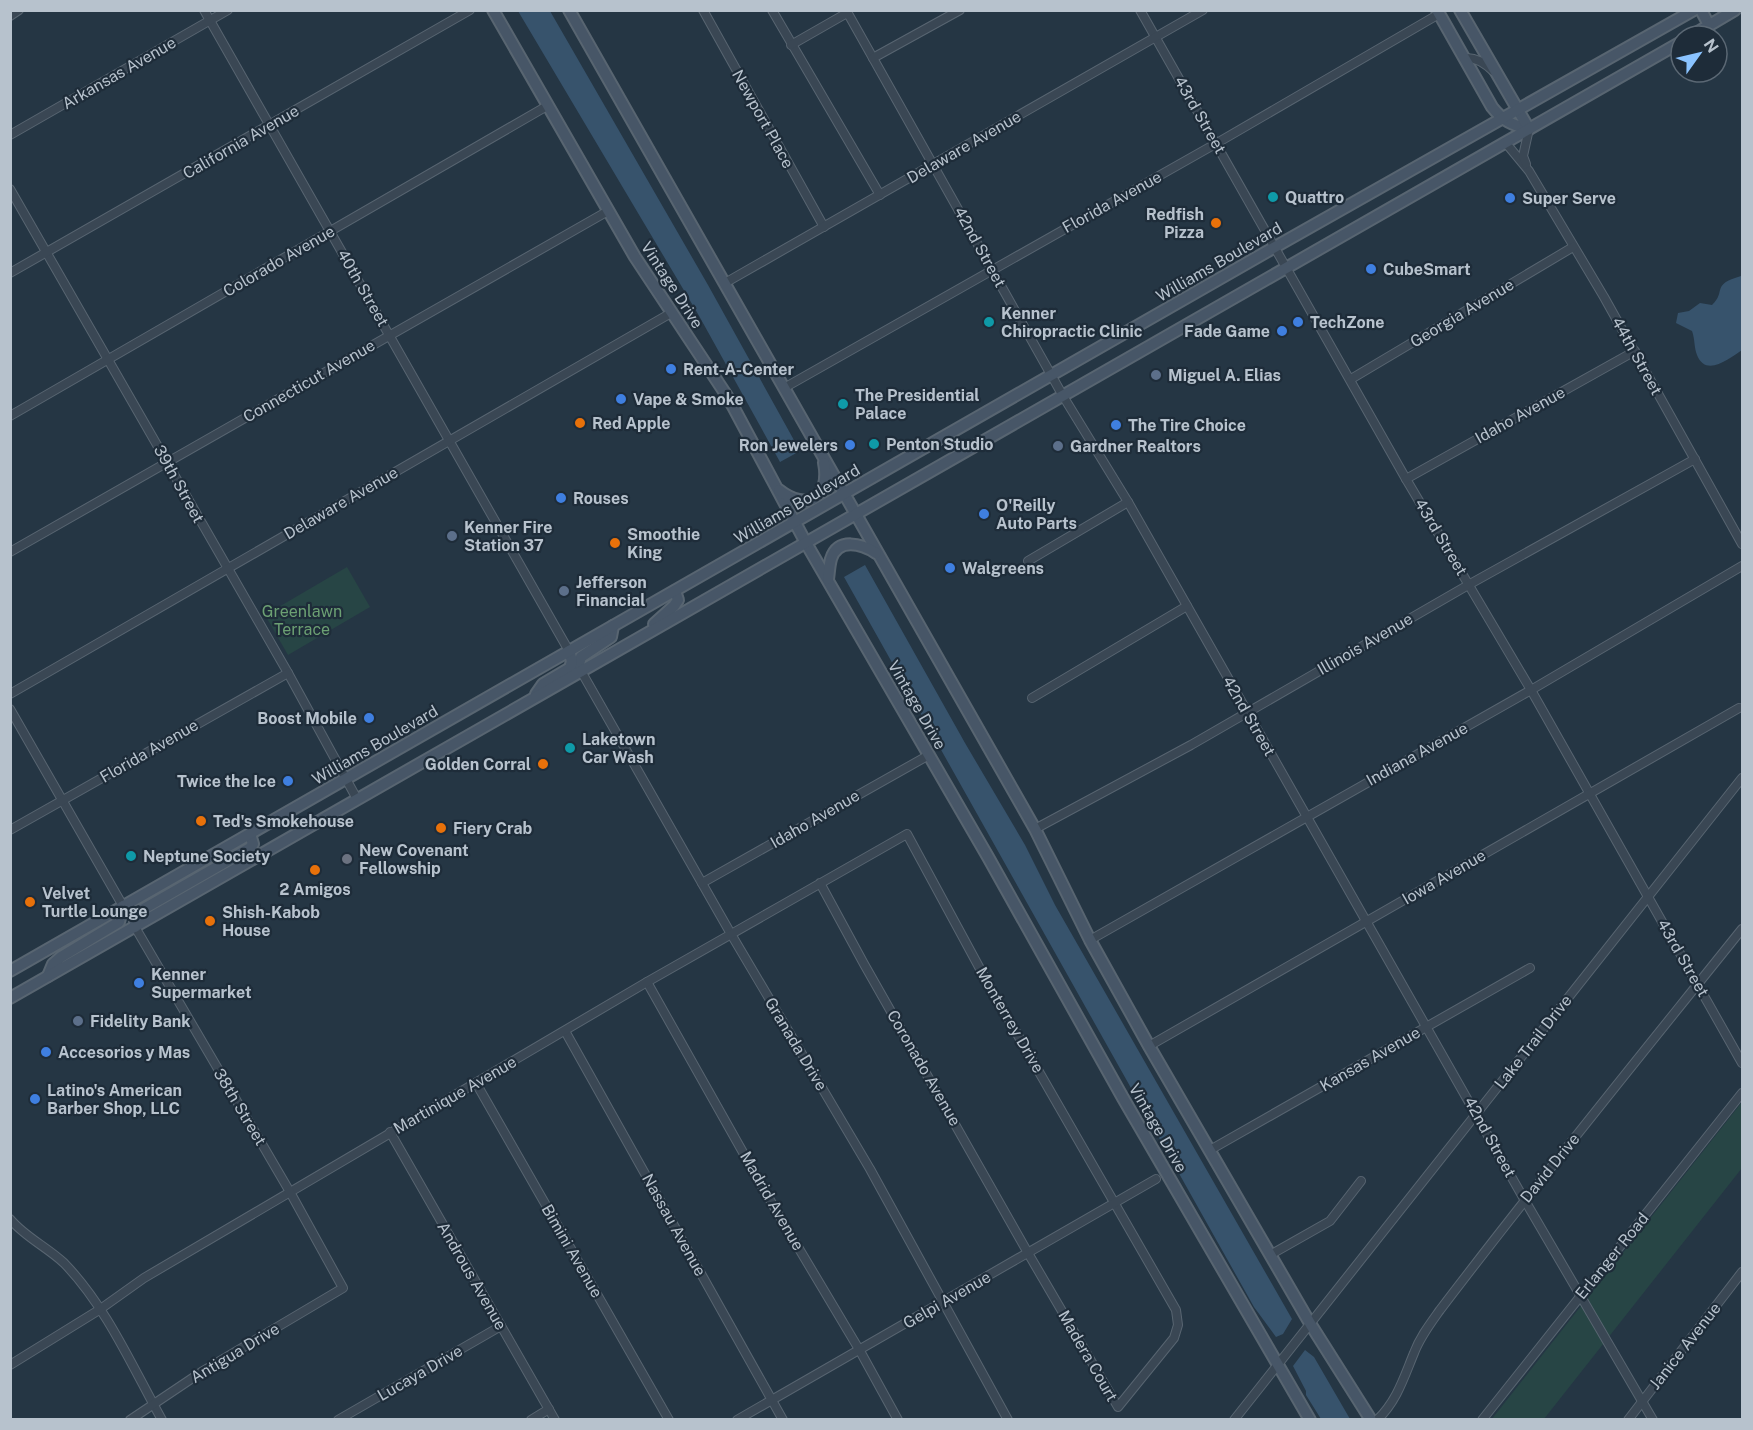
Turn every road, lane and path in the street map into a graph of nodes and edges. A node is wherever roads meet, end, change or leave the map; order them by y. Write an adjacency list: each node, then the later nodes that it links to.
1 (20, 10): 18 (street)
2 (204, 10): 19 (street, 40th Street)
3 (228, 10): 19 (street, Arkansas Avenue)
4 (470, 10): 31 (street, California Avenue)
5 (493, 10): 28 (street, Vintage Drive)
6 (569, 10): 50 (street, Vintage Drive)
7 (703, 10): 42 (street, Newport Place)
8 (772, 10): 23 (street)
9 (960, 10): 25 (street)
10 (1140, 10): 22 (street, 43rd Street)
11 (1203, 10): 22 (street, Delaware Avenue)
12 (1460, 10): 27 (street)
13 (1694, 10): 29 (street, Williams Boulevard)
14 (1701, 10): 20 (street)
15 (847, 11): 23 (street); 25 (street, 42nd Street)
16 (1733, 11): 21 (street)
17 (1438, 12): 26 (street); 36 (street, Florida Avenue)
18 (10, 16)
19 (210, 21): 31 (street, 40th Street); 34 (street, Arkansas Avenue)
20 (1708, 24)
21 (1711, 24)
22 (1156, 38): 36 (street, 43rd Street); 37 (street, Delaware Avenue)
23 (791, 45): 40 (street)
24 (1669, 49): 33 (street)
25 (873, 58): 37 (street, 42nd Street)
26 (1465, 58): 27 (street); 30 (street)
27 (1500, 79): 29 (street)
28 (547, 106): 41 (street, Vintage Drive); 43 (street, Colorado Avenue)
29 (1517, 110): 30 (street, Williams Boulevard); 32 (street); 33 (street)
30 (1502, 119): 32 (street); 44 (street, Williams Boulevard)
31 (270, 126): 43 (street, 40th Street); 46 (street, California Avenue)
32 (1513, 126): 33 (street); 35 (street)
33 (1529, 129): 35 (street); 38 (street, 44th Street)
34 (10, 135)
35 (1505, 142): 38 (street, 44th Street); 47 (street)
36 (1217, 143): 44 (street, 43rd Street); 48 (street, Florida Avenue)
37 (933, 164): 40 (street, Delaware Avenue); 48 (street, 42nd Street)
38 (1528, 171): 45 (street, 44th Street)
39 (10, 189): 46 (street, 39th Street)
40 (880, 195): 42 (street, Delaware Avenue)
41 (608, 211): 51 (street, Vintage Drive); 52 (street, Connecticut Avenue)
42 (824, 227): 50 (street, Delaware Avenue)
43 (330, 231): 52 (street, 40th Street); 54 (street, Colorado Avenue)
44 (1275, 247): 47 (street, 43rd Street); 55 (street, Williams Boulevard)
45 (1573, 247): 53 (street, 44th Street); 56 (street, Georgia Avenue)
46 (47, 252): 49 (street, California Avenue); 54 (street, 39th Street)
47 (1287, 268): 56 (street, 43rd Street); 58 (street)
48 (993, 270): 55 (street, 42nd Street); 57 (street, Florida Avenue)
49 (10, 273)
50 (725, 283): 57 (street, Vintage Drive)
51 (671, 312): 60 (street, Delaware Avenue); 65 (street, Vintage Drive)
52 (390, 335): 60 (street, 40th Street); 63 (street, Connecticut Avenue)
53 (1635, 351): 62 (street, 44th Street); 64 (street, Idaho Avenue)
54 (109, 358): 59 (street, Colorado Avenue); 63 (street, 39th Street)
55 (1052, 375): 58 (street, 42nd Street); 66 (street, Williams Boulevard)
56 (1351, 379): 64 (street, 43rd Street)
57 (784, 388): 61 (street, Vintage Drive)
58 (1063, 396): 67 (street, 42nd Street); 68 (street)
59 (10, 416)
60 (450, 440): 76 (street, Delaware Avenue); 83 (street, 40th Street)
61 (822, 454): 65 (street); 66 (street, Vintage Drive)
62 (1695, 459): 71 (street, 44th Street); 78 (street, Illinois Avenue)
63 (168, 463): 72 (street, Connecticut Avenue); 76 (street, 39th Street)
64 (1406, 479): 78 (street, 43rd Street)
65 (777, 488): 69 (street, Vintage Drive)
66 (845, 495): 68 (street, Vintage Drive); 69 (street, Williams Boulevard)
67 (1128, 502): 74 (street); 80 (street, 42nd Street)
68 (856, 514): 70 (street); 73 (street, Vintage Drive)
69 (795, 523): 70 (street, Vintage Drive); 79 (street, Williams Boulevard)
70 (806, 543): 77 (street, Vintage Drive); 82 (street)
71 (1743, 544)
72 (10, 552)
73 (879, 555): 77 (street); 100 (street, Vintage Drive)
74 (1029, 561)
75 (1743, 566): 86 (street, Indiana Avenue)
76 (227, 569): 85 (street, 39th Street); 87 (street, Delaware Avenue)
77 (828, 579): 93 (street, Vintage Drive)
78 (1470, 584): 86 (street, 43rd Street); 92 (street, Illinois Avenue)
79 (675, 591): 81 (street, Williams Boulevard); 82 (street)
80 (1187, 606): 89 (street); 92 (street, 42nd Street)
81 (613, 626): 83 (street, Williams Boulevard); 84 (street)
82 (628, 645): 84 (street)
83 (569, 651): 88 (street); 95 (street, Williams Boulevard)
84 (581, 671): 88 (street); 104 (street, Granada Drive)
85 (288, 673): 95 (street, 39th Street); 98 (street, Florida Avenue)
86 (1531, 690): 96 (street, 43rd Street); 99 (street, Indiana Avenue)
87 (10, 694)
88 (535, 698): 97 (street)
89 (1032, 698)
90 (1739, 708): 96 (street, Iowa Avenue)
91 (10, 709): 98 (street)
92 (1246, 712): 99 (street, 42nd Street); 100 (street, Illinois Avenue)
93 (929, 755): 104 (street, Idaho Avenue); 145 (street, Vintage Drive)
94 (1743, 778): 106 (street, Lake Trail Drive)
95 (346, 779): 97 (street, 39th Street); 102 (street, Williams Boulevard)
96 (1590, 794): 106 (street, 43rd Street); 108 (street, Iowa Avenue)
97 (357, 799): 109 (street)
98 (63, 800): 101 (street, Florida Avenue); 107 (street)
99 (1307, 816): 108 (street, 42nd Street); 112 (street, Indiana Avenue)
100 (1035, 829): 112 (street, Vintage Drive)
101 (10, 830)
102 (250, 834): 107 (street, Williams Boulevard); 109 (street)
103 (907, 834): 105 (street, Martinique Avenue); 132 (street, Monterrey Drive)
104 (702, 883): 111 (street, Granada Drive)
105 (820, 883): 111 (street, Martinique Avenue); 134 (street, Coronado Avenue)
106 (1649, 897): 117 (street, 43rd Street); 125 (street, Lake Trail Drive)
107 (123, 906): 114 (street, Williams Boulevard); 115 (street)
108 (1368, 921): 119 (street, 42nd Street); 121 (street, Iowa Avenue)
109 (135, 927): 115 (street); 130 (street, 38th Street)
110 (1743, 929): 117 (street, David Drive)
111 (731, 934): 116 (street, Martinique Avenue); 139 (street, Granada Drive)
112 (1090, 940): 121 (street, Vintage Drive)
113 (1530, 968): 119 (street, Kansas Avenue)
114 (10, 971)
115 (48, 976): 118 (street)
116 (647, 982): 120 (street, Martinique Avenue); 143 (street, Madrid Avenue)
117 (1698, 984): 122 (street, 43rd Street); 131 (street, David Drive)
118 (10, 998)
119 (1427, 1027): 125 (street, 42nd Street); 127 (street, Kansas Avenue)
120 (565, 1031): 123 (street, Martinique Avenue); 146 (street, Nassau Avenue)
121 (1149, 1046): 127 (street, Vintage Drive)
122 (1743, 1063)
123 (476, 1083): 126 (street, Martinique Avenue); 155 (street, Bimini Avenue)
124 (1743, 1093): 138 (street, Erlanger Road)
125 (1476, 1114): 131 (street, 42nd Street); 141 (street, Lake Trail Drive)
126 (390, 1132): 130 (street, Martinique Avenue); 142 (street, Androus Avenue)
127 (1210, 1150): 135 (street, Vintage Drive)
128 (1156, 1179): 132 (street, Gelpi Avenue)
129 (1361, 1181): 135 (street)
130 (290, 1192): 137 (street, 38th Street); 140 (street, Martinique Avenue)
131 (1524, 1199): 138 (street, 42nd Street); 163 (street, David Drive)
132 (1116, 1203): 134 (street, Gelpi Avenue); 134 (street, Madera Court)
133 (10, 1219): 140 (street)
134 (1028, 1253): 139 (street, Gelpi Avenue)
135 (1270, 1255): 141 (street, Vintage Drive)
136 (1743, 1272): 147 (street, Janice Avenue)
137 (343, 1288): 148 (street, Antigua Drive)
138 (1581, 1296): 147 (street, 42nd Street); 164 (street, Erlanger Road)
139 (943, 1302): 143 (street, Gelpi Avenue); 159 (street, Granada Drive)
140 (99, 1310): 144 (street, Martinique Avenue); 148 (street)
141 (1311, 1325): 145 (street, Lake Trail Drive); 162 (street, Vintage Drive)
142 (501, 1326): 149 (street, Androus Avenue); 152 (street, Lucaya Drive)
143 (860, 1351): 146 (street, Gelpi Avenue); 158 (street, Madrid Avenue)
144 (10, 1365)
145 (1277, 1365): 160 (street, Lake Trail Drive); 161 (street, Vintage Drive)
146 (772, 1399): 156 (street, Gelpi Avenue); 157 (street, Nassau Avenue)
147 (1643, 1401): 165 (street, Janice Avenue); 166 (street, 42nd Street)
148 (153, 1404): 150 (street, Antigua Drive); 151 (street)
149 (549, 1409): 153 (street); 154 (street, Androus Avenue)
150 (130, 1419)
151 (162, 1419)
152 (338, 1419)
153 (531, 1419)
154 (555, 1419)
155 (669, 1419)
156 (736, 1419)
157 (783, 1419)
158 (898, 1419)
159 (1008, 1419)
160 (1234, 1419)
161 (1310, 1419)
162 (1371, 1419)
163 (1377, 1419)
164 (1482, 1419)
165 (1628, 1419)
166 (1653, 1419)

